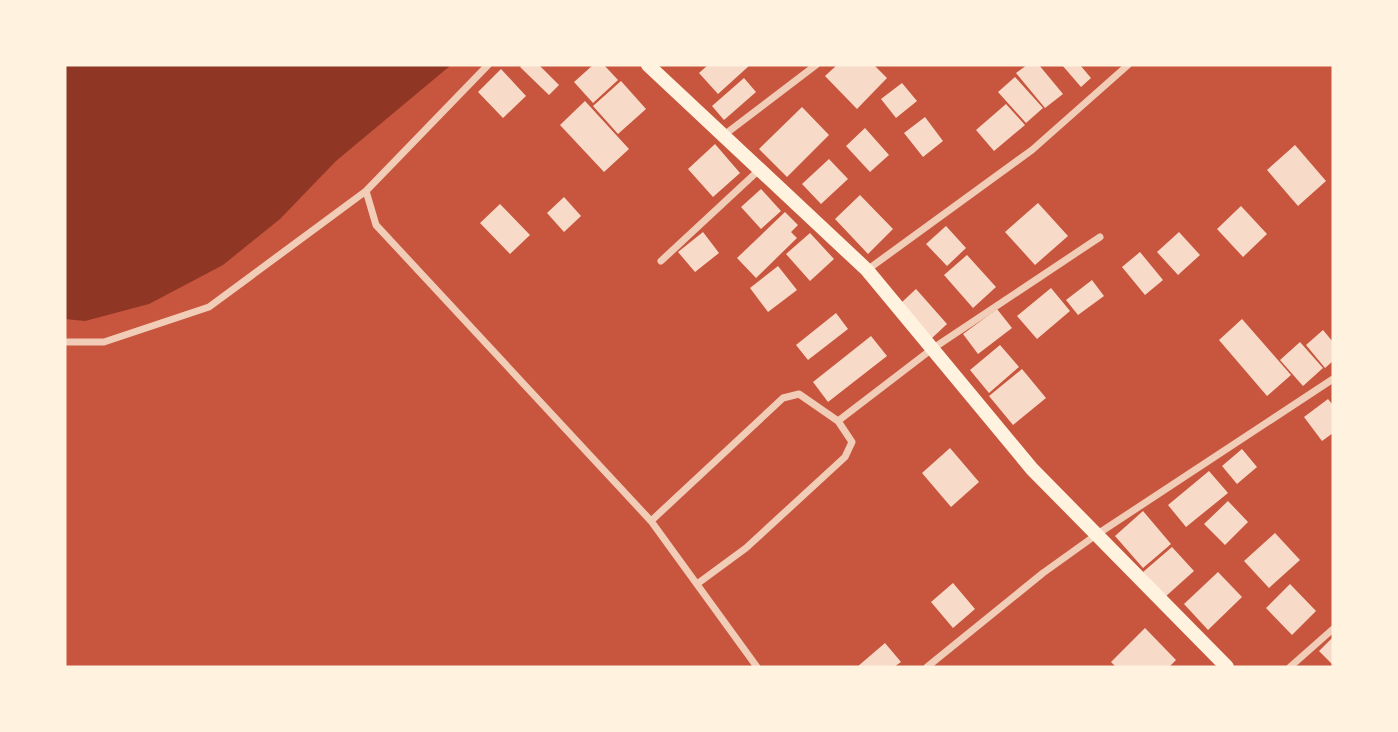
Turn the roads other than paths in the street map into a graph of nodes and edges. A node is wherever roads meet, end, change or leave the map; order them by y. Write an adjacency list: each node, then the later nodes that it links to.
1 (488, 65): 7 (street)
2 (648, 65): 5 (main road)
3 (816, 65): 5 (street)
4 (1128, 65): 10 (street)
5 (724, 136): 6 (main road)
6 (760, 169): 9 (street); 10 (main road)
7 (366, 191): 11 (street); 15 (street)
8 (1100, 237): 12 (street)
9 (661, 261)
10 (867, 270): 12 (main road)
11 (65, 342)
12 (932, 349): 14 (street); 16 (main road)
13 (1333, 379): 16 (street)
14 (838, 421): 15 (street); 17 (street)
15 (651, 521): 17 (street)
16 (1096, 535): 20 (street); 21 (main road)
17 (697, 584): 19 (street)
18 (1333, 629): 22 (street)
19 (757, 667)
20 (927, 667)
21 (1227, 667)
22 (1290, 667)

